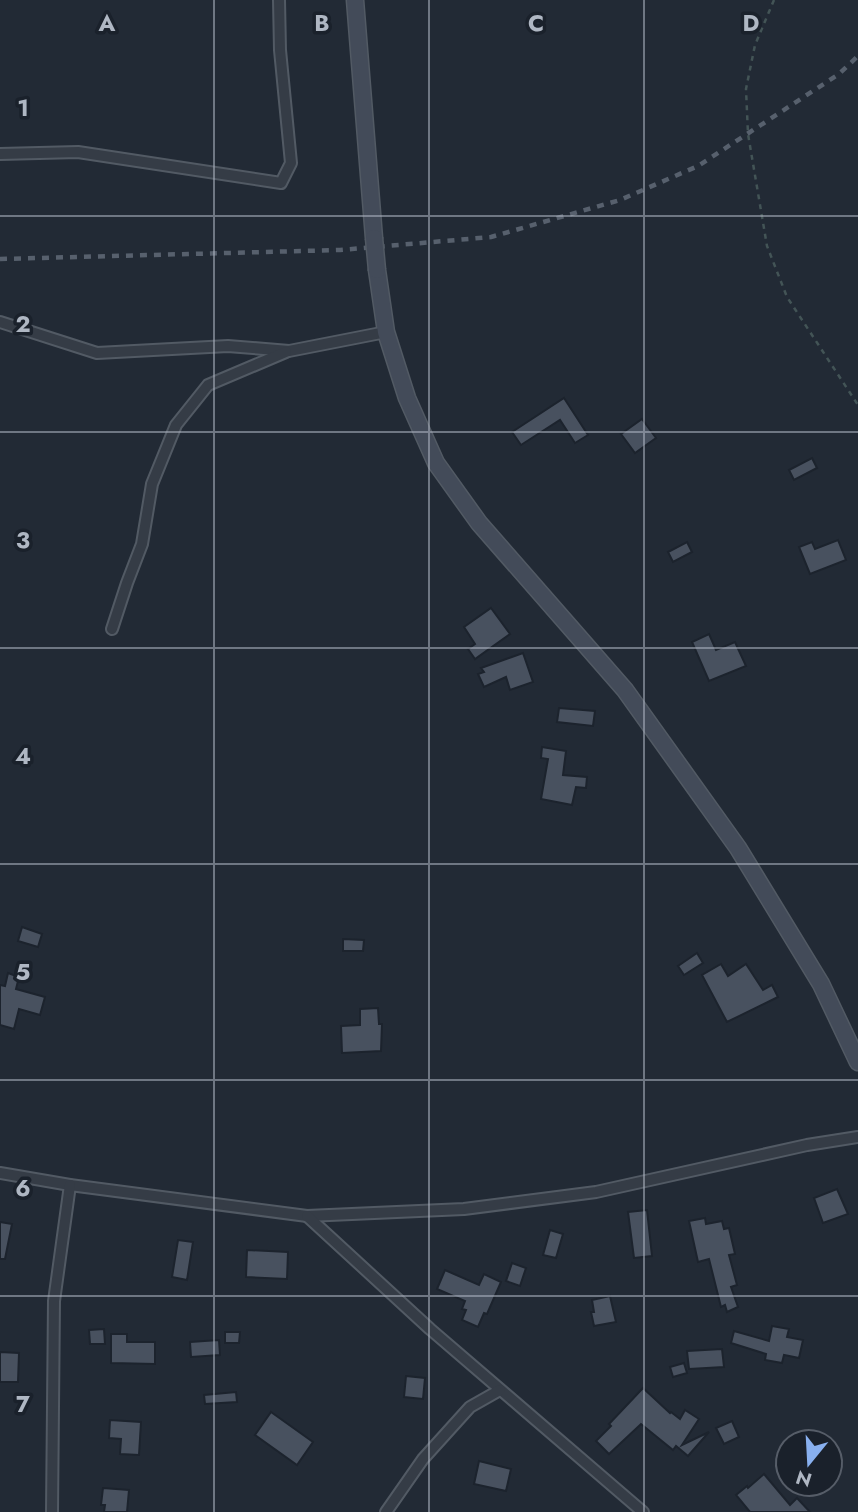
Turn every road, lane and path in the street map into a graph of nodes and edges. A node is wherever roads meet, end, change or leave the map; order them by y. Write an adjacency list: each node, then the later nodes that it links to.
1 (279, 0): 4 (street)
2 (355, 0): 6 (main road, bridge)
3 (774, 0): 8 (path)
4 (0, 154)
5 (0, 322): 7 (street)
6 (386, 332): 7 (street); 10 (main road)
7 (289, 351): 9 (street)
8 (858, 405)
9 (112, 629)
10 (858, 1062)
11 (858, 1137): 14 (street)
12 (0, 1172): 13 (street)
13 (70, 1185): 14 (street); 16 (street)
14 (307, 1216): 15 (street)
15 (500, 1390): 17 (street); 18 (street)
16 (52, 1512)
17 (386, 1512)
18 (643, 1512)

